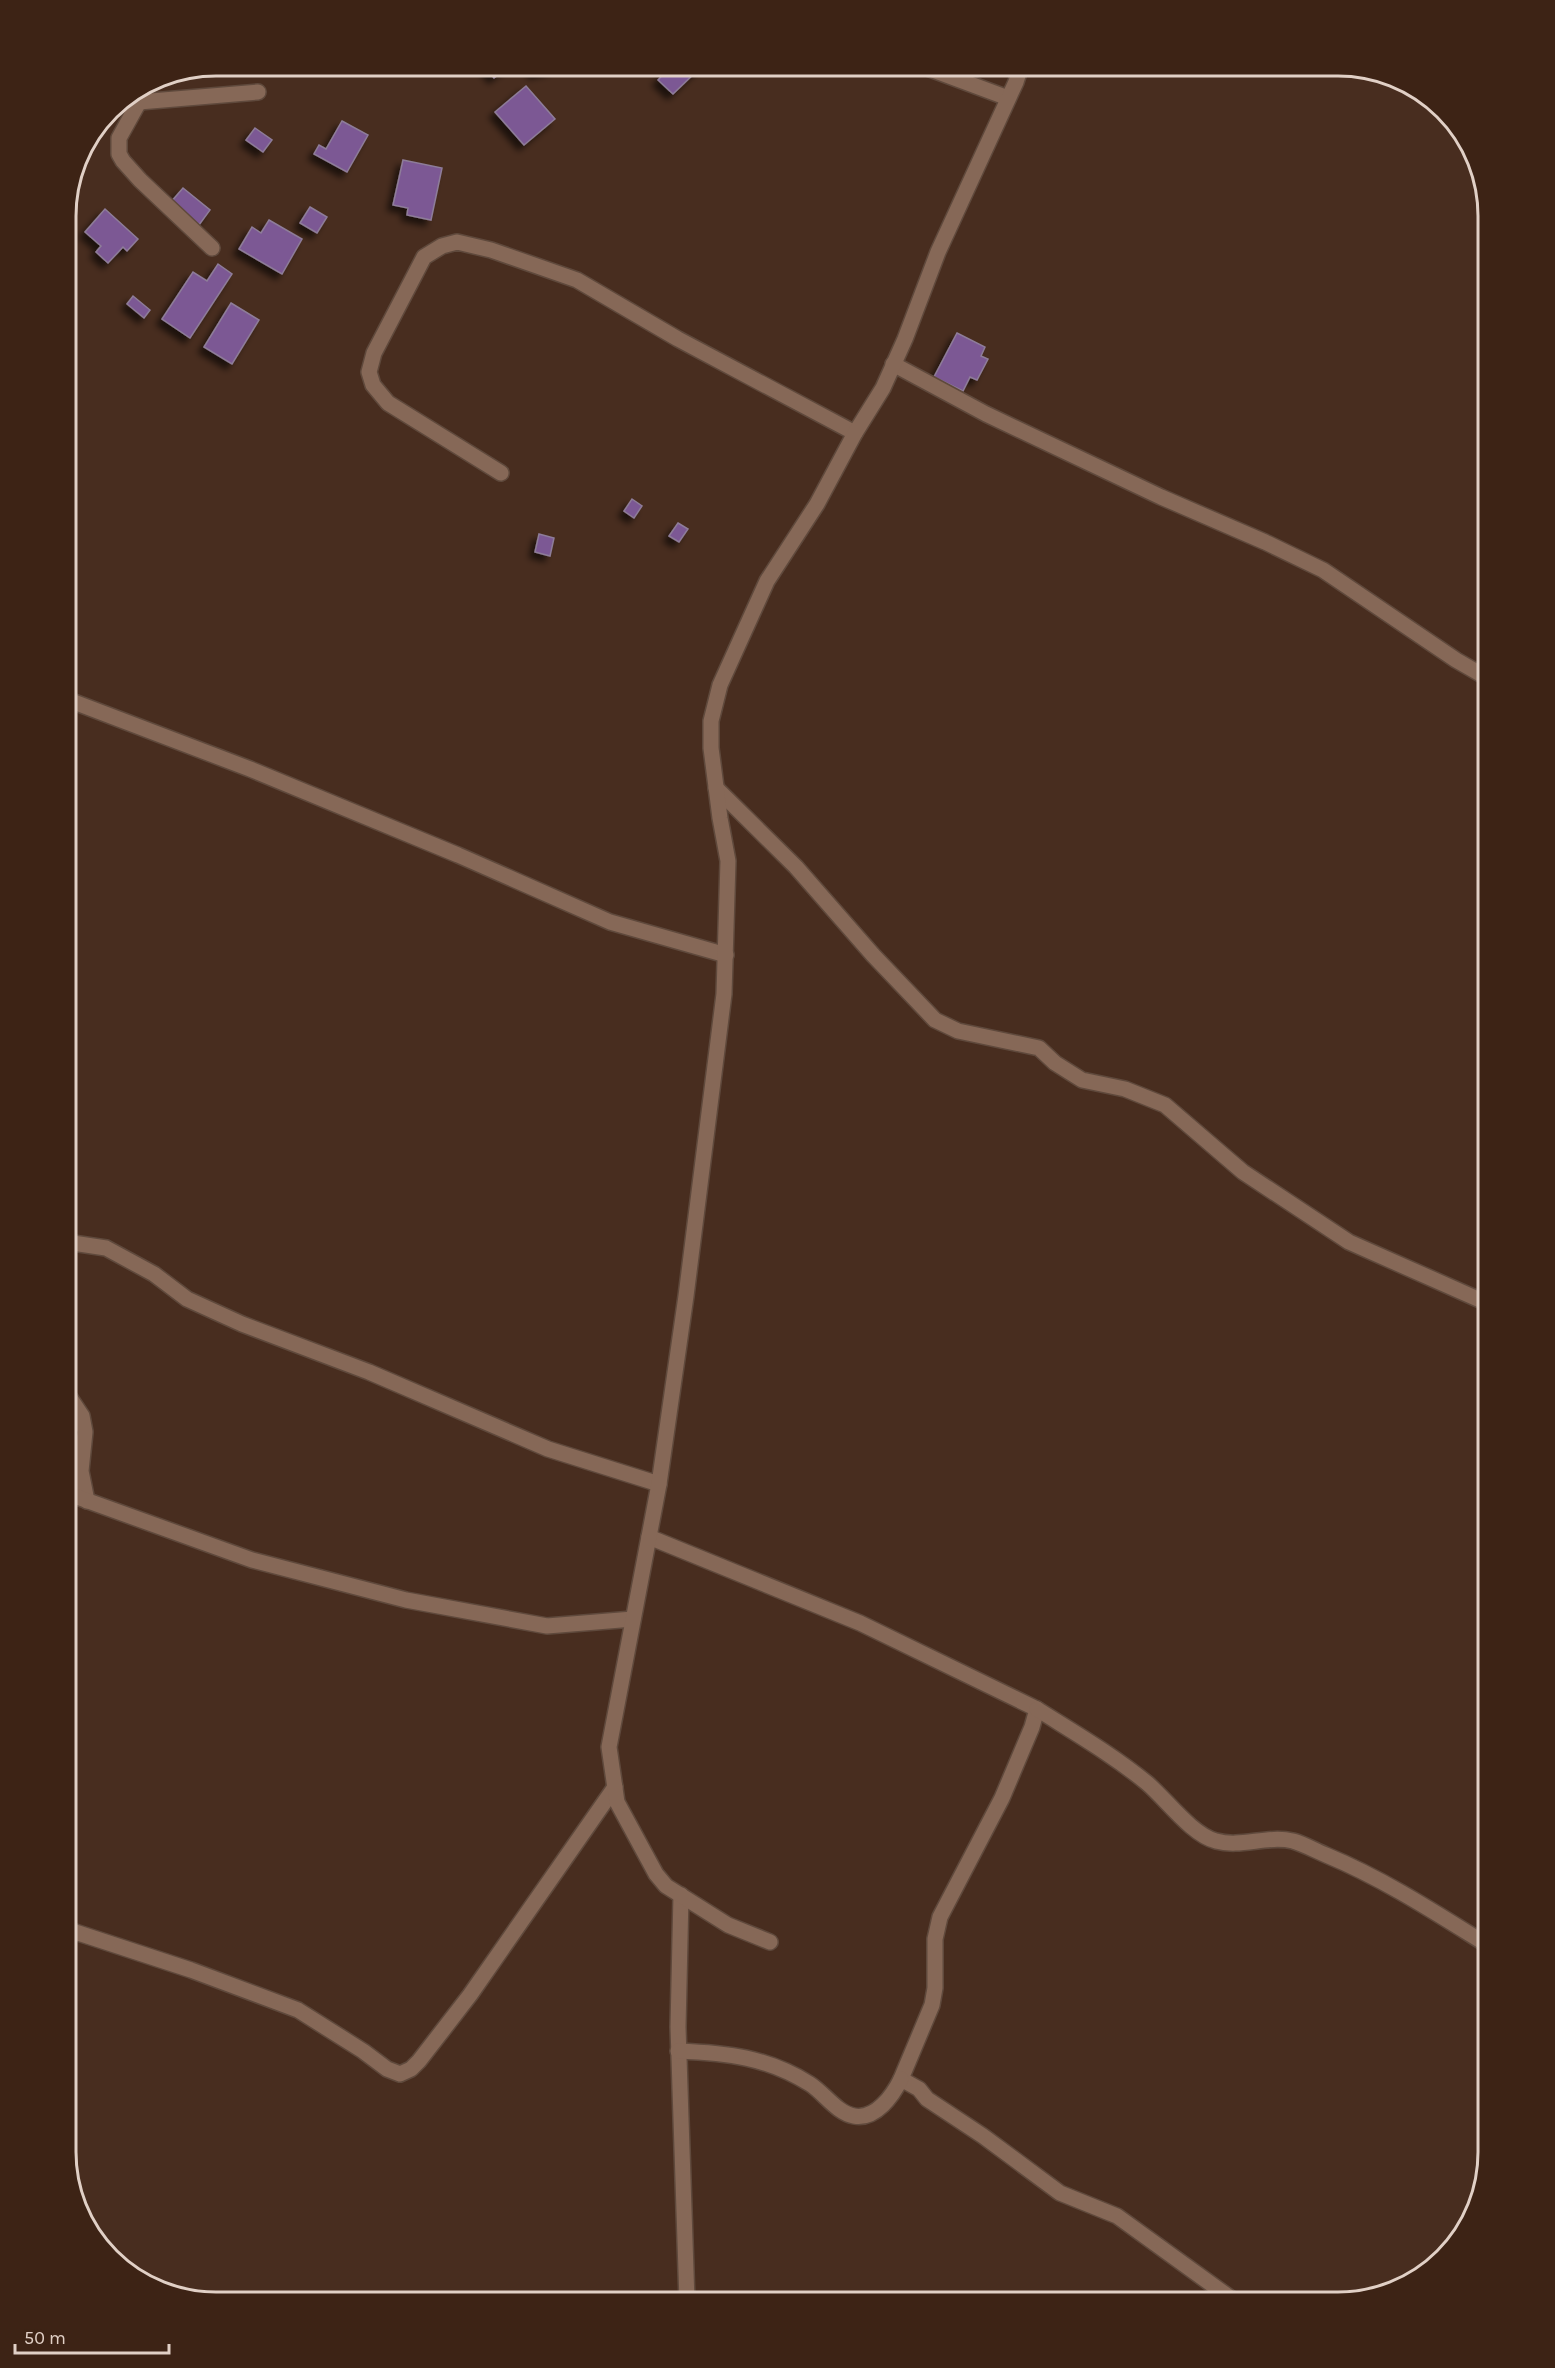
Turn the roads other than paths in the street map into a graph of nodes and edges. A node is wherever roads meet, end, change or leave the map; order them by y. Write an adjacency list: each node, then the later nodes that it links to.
1 (952, 77): 5 (street)
2 (1017, 77): 5 (street)
3 (258, 92): 4 (street)
4 (143, 98)
5 (1008, 98): 8 (street)
6 (133, 104): 7 (street)
7 (212, 248)
8 (893, 364): 9 (street); 11 (street)
9 (855, 433): 10 (street); 13 (street)
10 (501, 473)
11 (1478, 673)
12 (77, 703): 14 (street)
13 (716, 788): 14 (street); 16 (street)
14 (726, 955): 18 (street)
15 (77, 1244): 18 (street)
16 (1478, 1299)
17 (77, 1408): 20 (street)
18 (659, 1484): 21 (street)
19 (77, 1497): 20 (street)
20 (87, 1501): 22 (street)
21 (649, 1537): 22 (street); 23 (street)
22 (633, 1618): 24 (street)
23 (1037, 1709): 27 (street); 30 (street)
24 (615, 1787): 25 (street); 26 (street)
25 (681, 1895): 28 (street); 29 (street)
26 (77, 1933)
27 (1478, 1939)
28 (770, 1942)
29 (678, 2051): 30 (street); 31 (street)
30 (901, 2079): 32 (street)
31 (687, 2291)
32 (1222, 2292)

